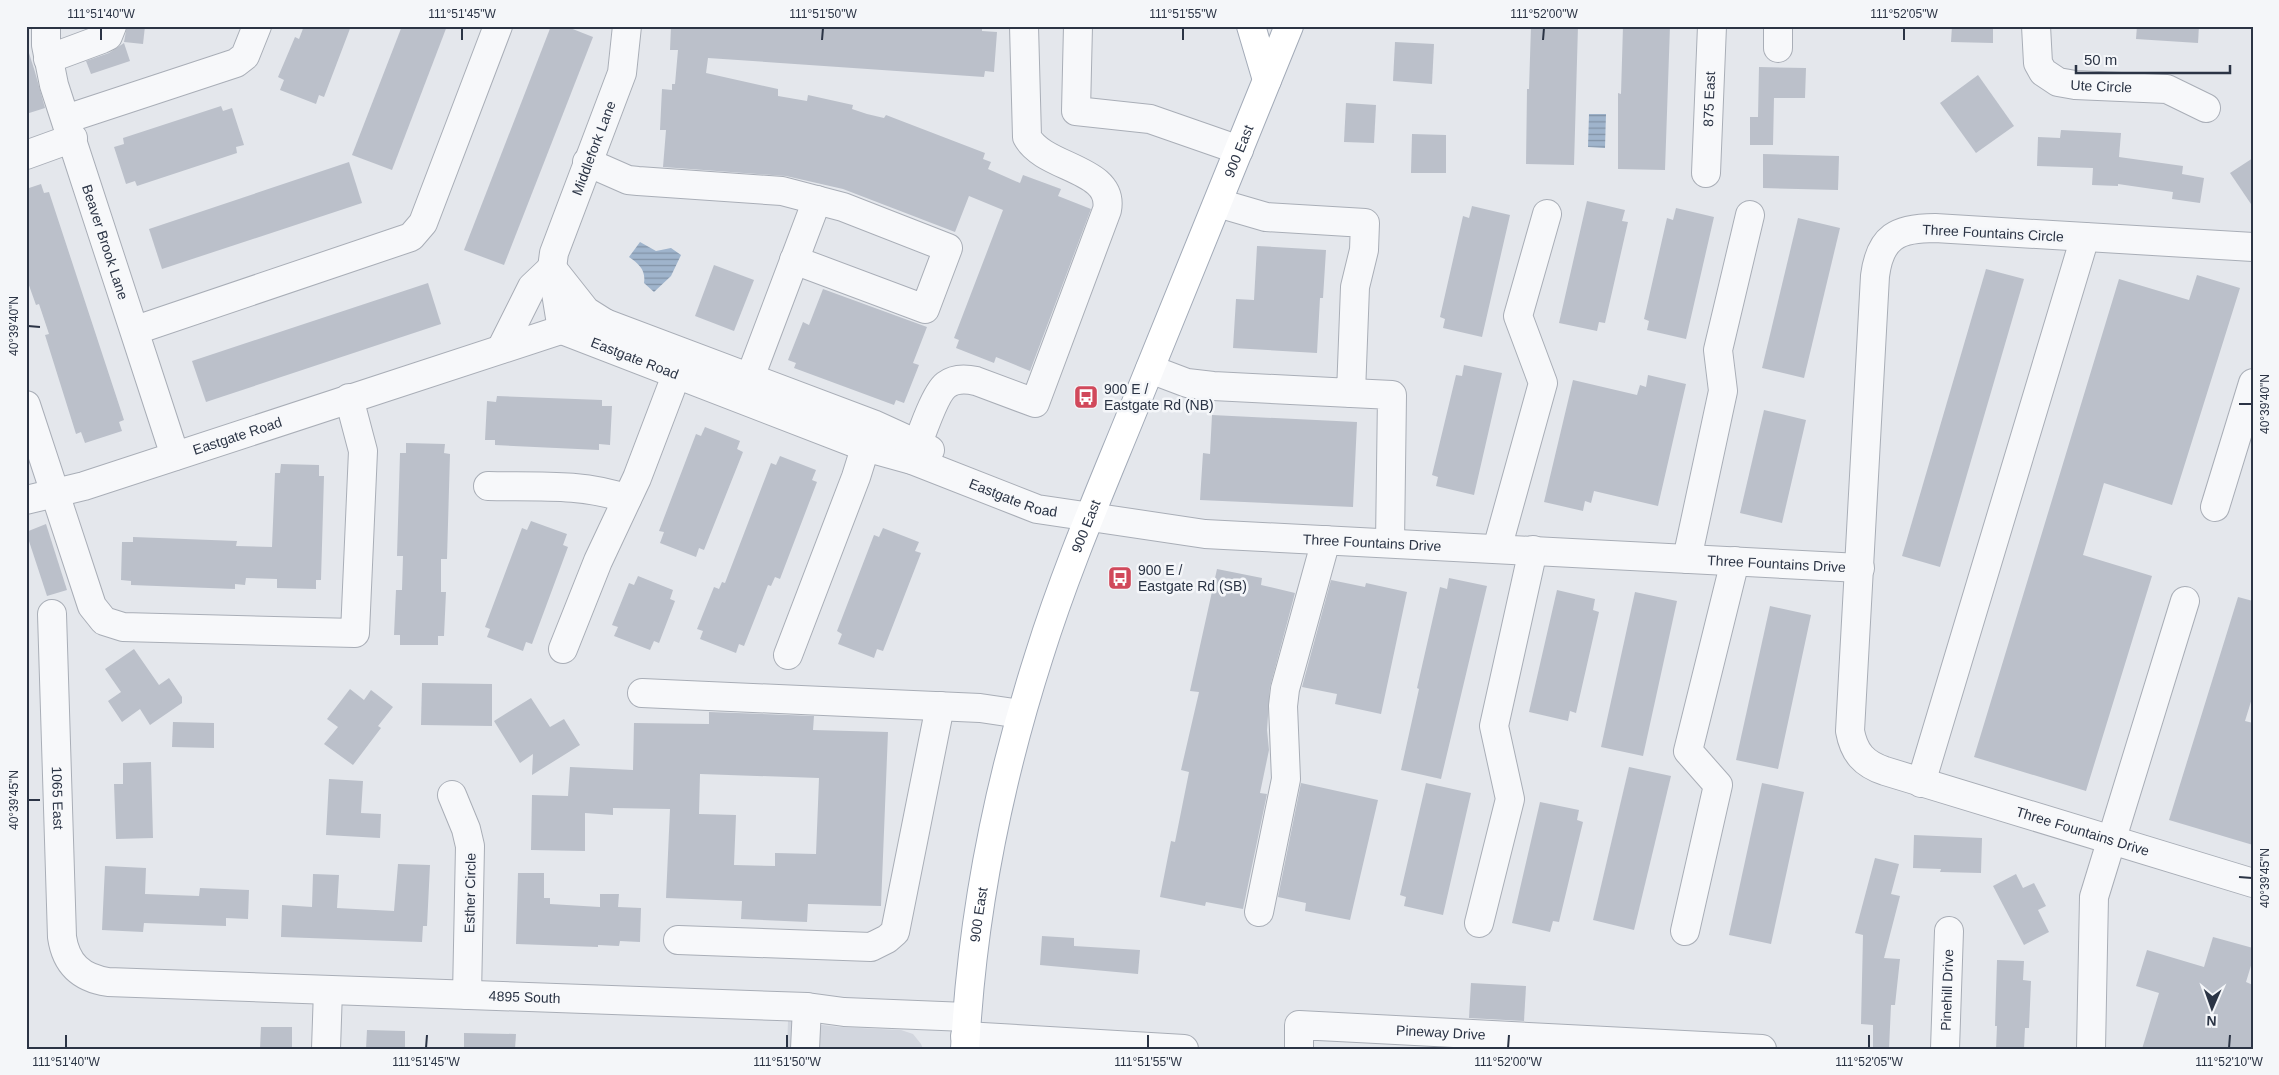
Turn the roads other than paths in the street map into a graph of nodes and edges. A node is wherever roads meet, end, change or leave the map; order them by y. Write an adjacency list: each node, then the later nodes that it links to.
1 (46, 26): 12 (street, Beaver Brook Lane)
2 (112, 26): 12 (street)
3 (257, 26): 15 (street)
4 (498, 26): 29 (street)
5 (627, 26): 18 (street, Middlefork Lane)
6 (1024, 26): 40 (street)
7 (1078, 26): 16 (street)
8 (1251, 26): 13 (main road)
9 (1289, 26): 13 (main road, 900 East)
10 (1712, 26): 19 (street, 875 East)
11 (2036, 26): 14 (street, Ute Circle)
12 (48, 59): 15 (street, Beaver Brook Lane)
13 (1267, 80): 16 (main road, 900 East)
14 (2206, 108)
15 (70, 129): 17 (street); 29 (street, Beaver Brook Lane)
16 (1239, 150): 21 (main road, 900 East)
17 (26, 155)
18 (586, 162): 20 (street); 27 (street, Middlefork Lane)
19 (1706, 172)
20 (817, 200): 26 (street); 26 (street)
21 (1218, 203): 33 (main road, 900 East); 36 (street)
22 (1548, 214): 50 (street)
23 (1750, 215): 52 (street)
24 (2085, 237): 25 (street, Three Fountains Circle); 54 (street, Three Fountains Circle); 62 (street)
25 (2253, 247)
26 (794, 260): 35 (street)
27 (552, 268): 28 (street, Eastgate Road); 30 (street, Middlefork Lane); 31 (street)
28 (605, 323): 30 (street, Eastgate Road); 32 (street, Eastgate Road)
29 (136, 330): 41 (street, Beaver Brook Lane)
30 (562, 330): 31 (street, Eastgate Road); 32 (street, Eastgate Road)
31 (501, 349): 37 (street, Eastgate Road)
32 (681, 364): 35 (street, Eastgate Road); 44 (street)
33 (1150, 369): 36 (street); 47 (main road, 900 East)
34 (2253, 382): 46 (street)
35 (746, 389): 39 (street, Eastgate Road)
36 (1352, 393): 49 (street)
37 (349, 398): 41 (street, Eastgate Road); 43 (street)
38 (26, 405): 43 (street)
39 (869, 436): 40 (street, Eastgate Road); 58 (street)
40 (914, 453): 47 (street, Eastgate Road)
41 (175, 456): 43 (street, Eastgate Road)
42 (488, 486): 44 (street)
43 (56, 493): 45 (street, Eastgate Road)
44 (627, 499): 57 (street)
45 (26, 500)
46 (2215, 507)
47 (1091, 516): 48 (street, Three Fountains Drive); 61 (main road, 900 East)
48 (1326, 540): 49 (street, Three Fountains Drive); 66 (street)
49 (1390, 543): 50 (street, Three Fountains Drive)
50 (1497, 549): 51 (street, Three Fountains Drive)
51 (1533, 550): 52 (street, Three Fountains Drive); 67 (street)
52 (1687, 558): 53 (street, Three Fountains Drive)
53 (1734, 561): 54 (street, Three Fountains Drive); 68 (street)
54 (1860, 568): 62 (street, Three Fountains Drive)
55 (2185, 601): 64 (street)
56 (52, 614): 71 (street, 1065 East)
57 (562, 649)
58 (788, 655)
59 (642, 693): 60 (street)
60 (940, 706): 61 (street); 70 (street)
61 (1021, 714): 75 (main road, 900 East)
62 (1921, 783): 64 (street, Three Fountains Drive)
63 (452, 795): 73 (street, Esther Circle)
64 (2110, 840): 65 (street, Three Fountains Drive); 82 (street)
65 (2253, 883)
66 (1259, 912)
67 (1479, 923)
68 (1685, 932)
69 (1949, 932): 81 (street, Pinehill Drive)
70 (678, 940)
71 (83, 975): 72 (street, 4895 South)
72 (328, 990): 73 (street, 4895 South); 77 (street)
73 (467, 995): 74 (street, 4895 South)
74 (807, 1007): 75 (street, 4895 South); 78 (street)
75 (965, 1034): 79 (street, 4895 South)
76 (1299, 1037): 80 (street, Pineway Drive)
77 (326, 1049)
78 (805, 1049)
79 (1184, 1049)
80 (1762, 1049)
81 (1945, 1049)
82 (2091, 1049)

